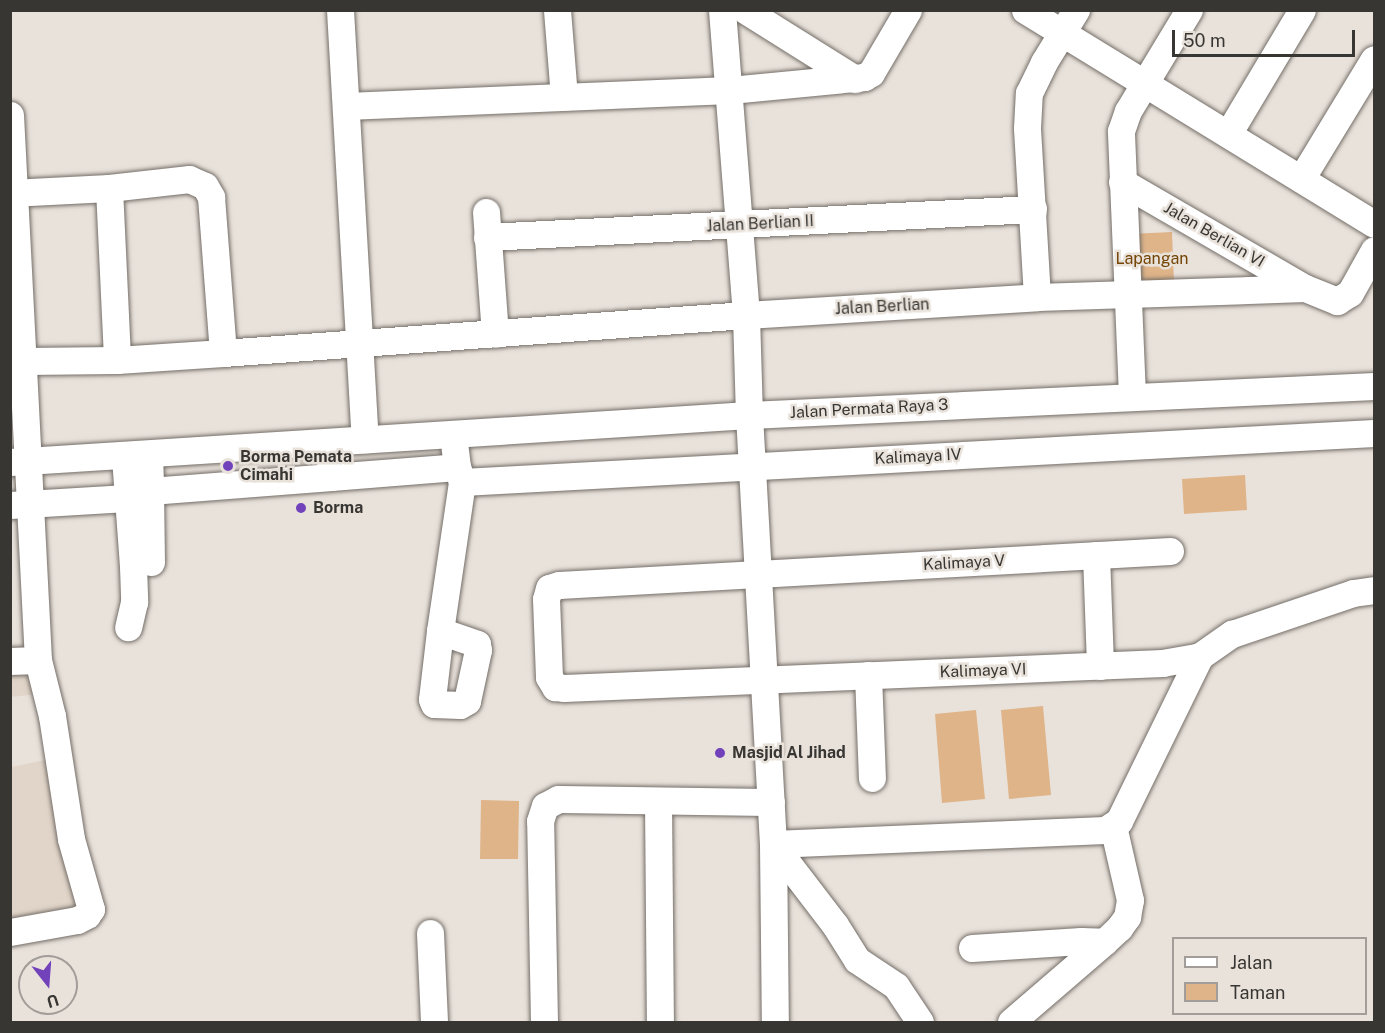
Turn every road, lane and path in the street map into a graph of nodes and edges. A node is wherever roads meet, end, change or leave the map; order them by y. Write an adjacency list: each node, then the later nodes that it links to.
1 (340, 10): 15 (street)
2 (557, 10): 14 (street)
3 (722, 10): 13 (street)
4 (745, 10): 11 (street)
5 (908, 10): 11 (street)
6 (1025, 10): 9 (street)
7 (1189, 10): 12 (street)
8 (1302, 10): 17 (street)
9 (1069, 22): 12 (street); 22 (street)
10 (1374, 59): 18 (street)
11 (855, 79): 13 (street)
12 (1145, 82): 17 (street); 19 (street)
13 (730, 90): 14 (street); 24 (street)
14 (564, 97): 15 (street)
15 (346, 106): 31 (street)
16 (10, 115): 21 (street)
17 (1228, 134): 18 (street)
18 (1301, 179): 23 (street)
19 (1122, 182): 26 (street, Jalan Berlian VI); 27 (street)
20 (109, 188): 21 (street); 32 (street); 33 (street)
21 (13, 192): 34 (street)
22 (1033, 208): 24 (street, Jalan Berlian II); 28 (street)
23 (1374, 224)
24 (739, 225): 29 (street); 30 (street, Jalan Berlian II)
25 (1374, 250): 26 (street, Jalan Berlian)
26 (1305, 288): 27 (street, Jalan Berlian)
27 (1128, 294): 28 (street, Jalan Berlian); 36 (street)
28 (1037, 297): 29 (street, Jalan Berlian)
29 (746, 315): 30 (street, Jalan Berlian); 37 (street)
30 (495, 334): 31 (street, Jalan Berlian)
31 (360, 343): 32 (street, Jalan Berlian); 40 (street)
32 (223, 353): 33 (street, Jalan Berlian)
33 (117, 360): 34 (street, Jalan Berlian)
34 (24, 361): 43 (street)
35 (1374, 386): 36 (street, Jalan Permata Raya 3)
36 (1132, 396): 37 (street, Jalan Permata Raya 3)
37 (749, 416): 39 (street, Jalan Permata Raya 3); 44 (street)
38 (1374, 433): 44 (street, Kalimaya IV)
39 (453, 436): 40 (street, Jalan Permata Raya 3); 45 (street)
40 (365, 439): 41 (street, Jalan Permata Raya 3)
41 (329, 442): 42 (street, Jalan Permata Raya 3); 46 (street)
42 (137, 456): 43 (street, Jalan Permata Raya 3); 47 (street)
43 (20, 462): 48 (street)
44 (751, 466): 45 (street, Kalimaya IV); 52 (street)
45 (459, 474): 46 (street, Kalimaya IV); 55 (street)
46 (331, 477): 47 (street, Kalimaya IV)
47 (139, 494): 48 (street, Kalimaya IV); 51 (street); 54 (street)
48 (21, 505): 57 (street)
49 (1170, 551): 50 (street, Kalimaya V)
50 (1096, 555): 52 (street, Kalimaya V); 59 (street)
51 (151, 562)
52 (759, 575): 61 (street); 61 (street, Kalimaya V)
53 (1374, 590): 56 (street)
54 (128, 627)
55 (441, 631)
56 (1200, 656): 59 (street, Kalimaya VI); 65 (street)
57 (38, 660): 58 (street); 67 (street)
58 (10, 661)
59 (1100, 666): 60 (street, Kalimaya VI)
60 (868, 675): 61 (street, Kalimaya VI); 62 (street)
61 (764, 681): 64 (street)
62 (872, 778)
63 (658, 801): 64 (street); 72 (street); 73 (street)
64 (771, 802): 66 (street)
65 (1113, 826): 66 (street); 69 (street)
66 (774, 844): 74 (street); 75 (street)
67 (10, 932)
68 (430, 933): 71 (street)
69 (1104, 942): 70 (street); 76 (street)
70 (972, 948)
71 (434, 1023)
72 (544, 1023)
73 (660, 1023)
74 (775, 1023)
75 (920, 1023)
76 (1011, 1023)

